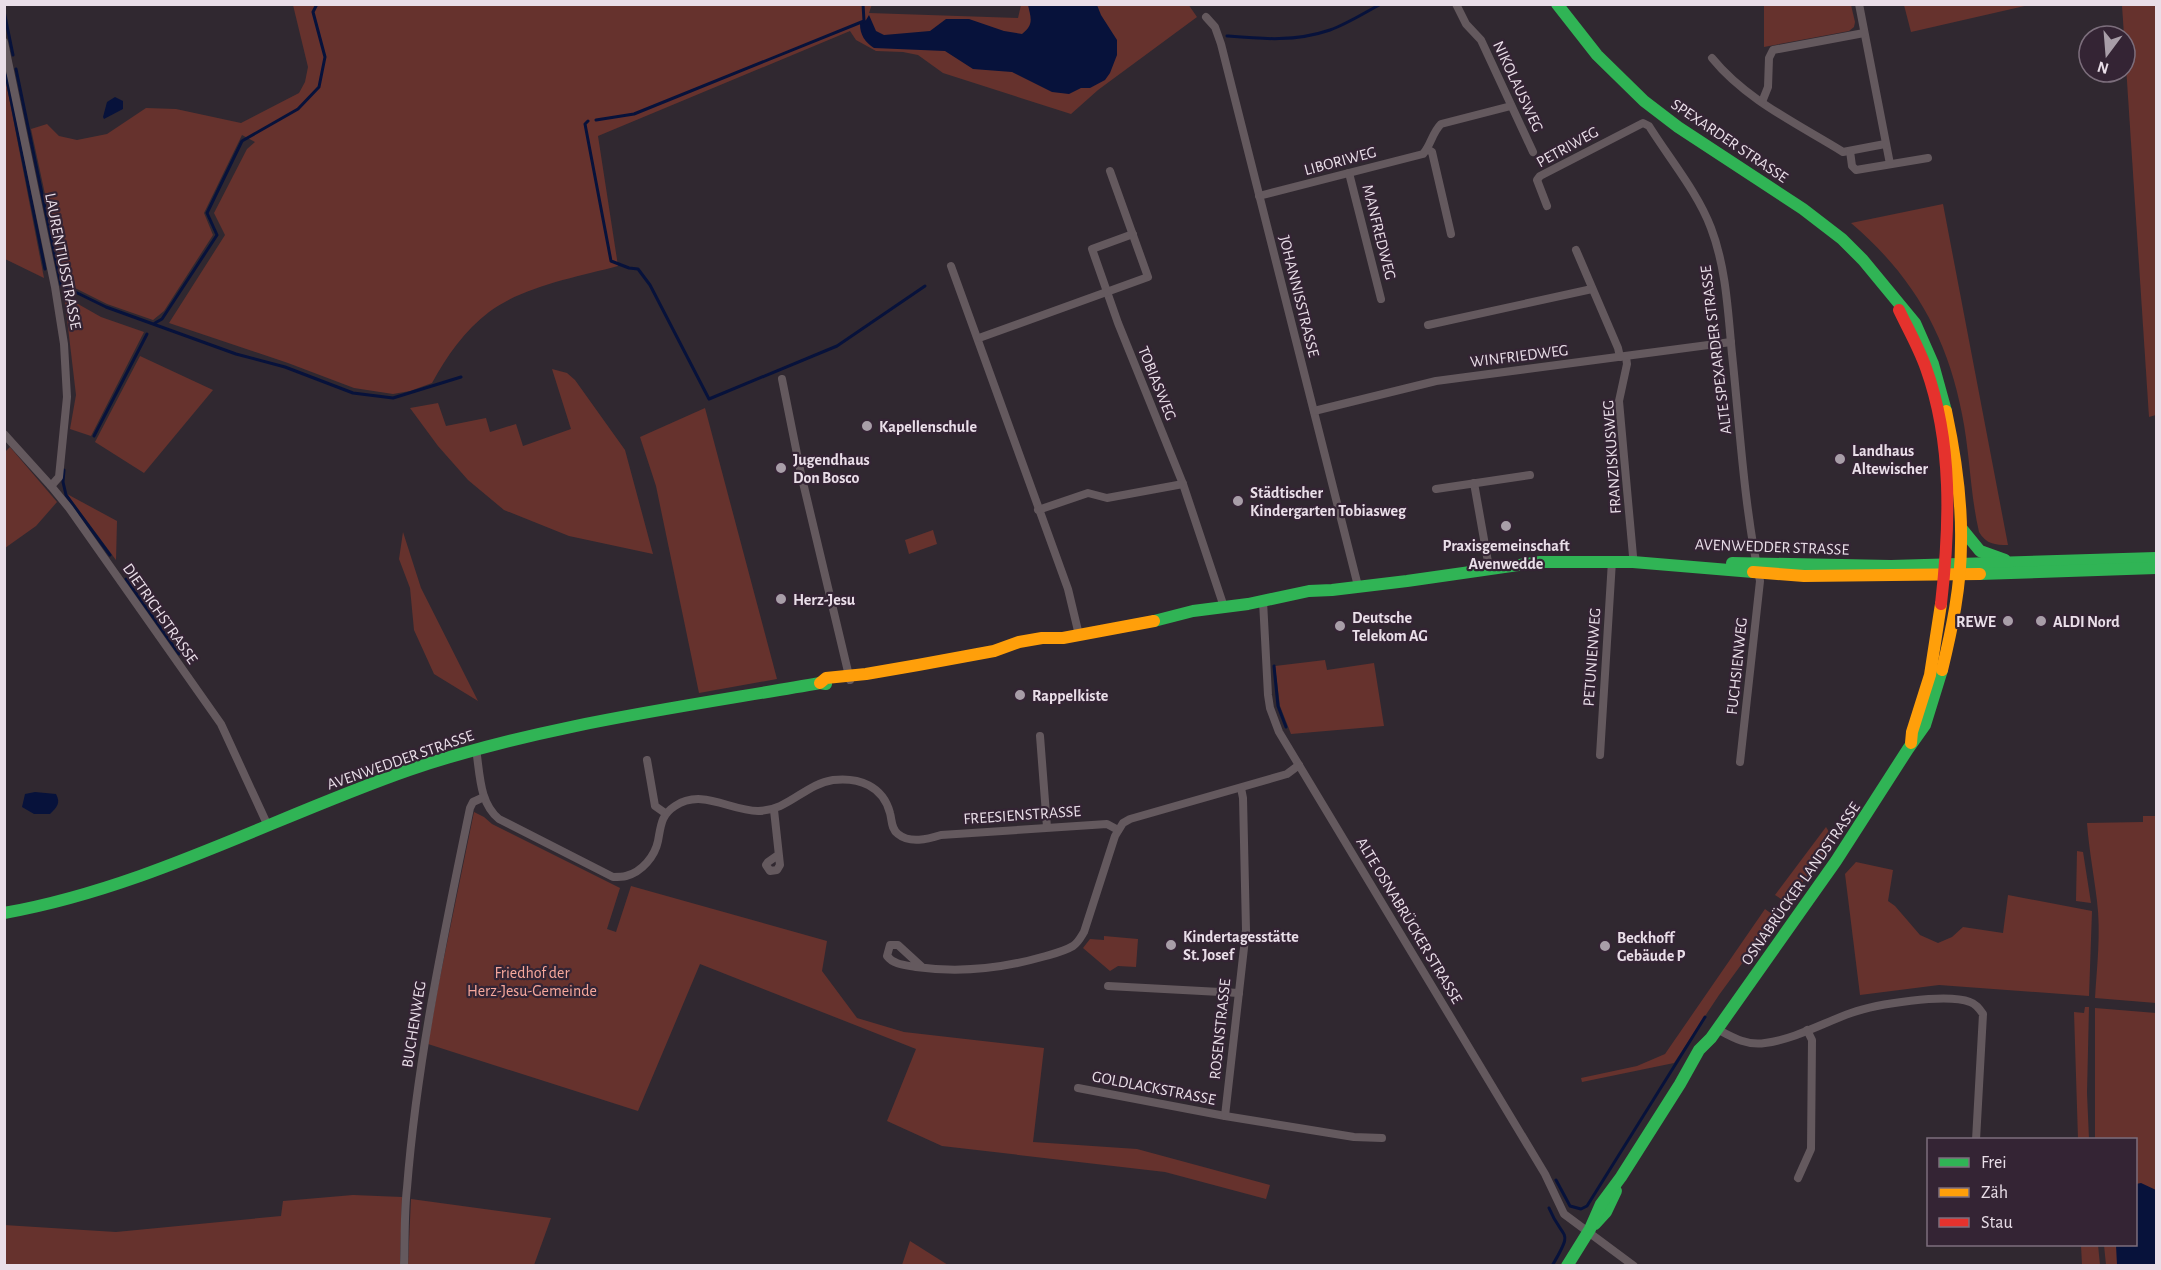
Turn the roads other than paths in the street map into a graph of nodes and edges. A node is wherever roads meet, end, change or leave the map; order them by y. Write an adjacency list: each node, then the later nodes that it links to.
1 (1456, 4): 9 (street, NIKOLAUSWEG)
2 (1557, 4): 27 (main road, SPEXARDER STRASSE)
3 (1859, 4): 5 (street)
4 (1206, 17): 19 (street, JOHANNISSTRASSE)
5 (1864, 33): 8 (street); 11 (street)
6 (4, 42): 39 (street, LAURENTIUSSTRASSE)
7 (1712, 58): 8 (street)
8 (1762, 102): 13 (street)
9 (1511, 106): 12 (street); 14 (street, NIKOLAUSWEG)
10 (1637, 125): 20 (street, PETRIWEG); 31 (street, ALTE SPEXARDER STRASSE)
11 (1885, 144): 13 (street); 16 (street)
12 (1427, 149): 18 (street, LIBORIWEG); 22 (street)
13 (1850, 151): 16 (street)
14 (1533, 152)
15 (1928, 158): 16 (street)
16 (1890, 164)
17 (1110, 171): 21 (street)
18 (1349, 173): 19 (street, LIBORIWEG); 28 (street, MANFREDWEG)
19 (1259, 196): 34 (street, JOHANNISSTRASSE)
20 (1547, 206)
21 (1133, 234): 26 (street, TOBIASWEG); 26 (street)
22 (1451, 234)
23 (1576, 250): 25 (street)
24 (951, 266): 30 (street)
25 (1592, 289): 29 (street); 32 (street)
26 (1107, 292): 30 (street); 38 (street, TOBIASWEG)
27 (1892, 294): 42 (main road, SPEXARDER STRASSE); 51 (main road, SPEXARDER STRASSE)
28 (1381, 299)
29 (1428, 325)
30 (979, 338): 41 (street)
31 (1731, 342): 32 (street, WINFRIEDWEG); 49 (street, ALTE SPEXARDER STRASSE)
32 (1623, 357): 34 (street, WINFRIEDWEG); 43 (street, FRANZISKUSWEG)
33 (782, 378): 57 (street)
34 (1314, 411): 53 (street, JOHANNISSTRASSE)
35 (4, 434): 39 (street, DIETRICHSTRASSE)
36 (1530, 475): 37 (street)
37 (1474, 483): 40 (street); 46 (street)
38 (1183, 484): 41 (street); 55 (street, TOBIASWEG)
39 (51, 486): 69 (street, DIETRICHSTRASSE)
40 (1436, 489)
41 (1038, 510): 56 (street)
42 (1962, 529): 47 (main road); 50 (main road, SPEXARDER STRASSE)
43 (1633, 556): 46 (main road, AVENWEDDER STRASSE); 49 (main road, AVENWEDDER STRASSE)
44 (2157, 558): 47 (main road, AVENWEDDER STRASSE)
45 (1612, 561): 49 (main road, AVENWEDDER STRASSE); 52 (main road, AVENWEDDER STRASSE); 61 (street, PETUNIENWEG)
46 (1488, 562): 52 (main road, AVENWEDDER STRASSE)
47 (2022, 562): 50 (main road, AVENWEDDER STRASSE)
48 (2157, 568): 50 (main road, AVENWEDDER STRASSE)
49 (1757, 569): 51 (main road, AVENWEDDER STRASSE); 63 (street, FUCHSIENWEG)
50 (1960, 569): 51 (main road, AVENWEDDER STRASSE); 59 (main road, OSNABRÜCKER LANDSTRASSE)
51 (1945, 570): 59 (main road, OSNABRÜCKER LANDSTRASSE)
52 (1389, 581): 53 (main road, AVENWEDDER STRASSE)
53 (1358, 586): 54 (main road, AVENWEDDER STRASSE)
54 (1263, 601): 55 (main road, AVENWEDDER STRASSE); 64 (street, ALTE OSNABRÜCKER STRASSE)
55 (1222, 607): 56 (main road, AVENWEDDER STRASSE)
56 (1079, 635): 57 (main road, AVENWEDDER STRASSE)
57 (849, 677): 60 (main road, AVENWEDDER STRASSE)
58 (1040, 736): 70 (street)
59 (1911, 743): 78 (main road, OSNABRÜCKER LANDSTRASSE)
60 (476, 749): 66 (street); 69 (main road, AVENWEDDER STRASSE)
61 (1600, 755)
62 (646, 760): 68 (street)
63 (1740, 762)
64 (1299, 765): 65 (street); 84 (street, ALTE OSNABRÜCKER STRASSE)
65 (1241, 788): 71 (street); 76 (street, ROSENSTRASSE)
66 (484, 797): 68 (street); 85 (street, BUCHENWEG)
67 (774, 810): 68 (street); 70 (street, FREESIENSTRASSE); 72 (street)
68 (665, 813)
69 (268, 826): 73 (main road, AVENWEDDER STRASSE)
70 (1047, 826): 71 (street, FREESIENSTRASSE)
71 (1118, 830): 74 (street)
72 (778, 855)
73 (4, 913)
74 (922, 967)
75 (1108, 986): 76 (street)
76 (1239, 993): 80 (street, ROSENSTRASSE)
77 (1807, 1030): 78 (street); 82 (street); 83 (street)
78 (1714, 1034): 84 (main road, OSNABRÜCKER LANDSTRASSE)
79 (1078, 1088): 80 (street, GOLDLACKSTRASSE)
80 (1225, 1116): 81 (street)
81 (1382, 1138)
82 (1976, 1138)
83 (1798, 1178)
84 (1588, 1231): 86 (main road, OSNABRÜCKER LANDSTRASSE); 87 (street, ALTE OSNABRÜCKER STRASSE)
85 (404, 1266)
86 (1567, 1266)
87 (1634, 1266)

